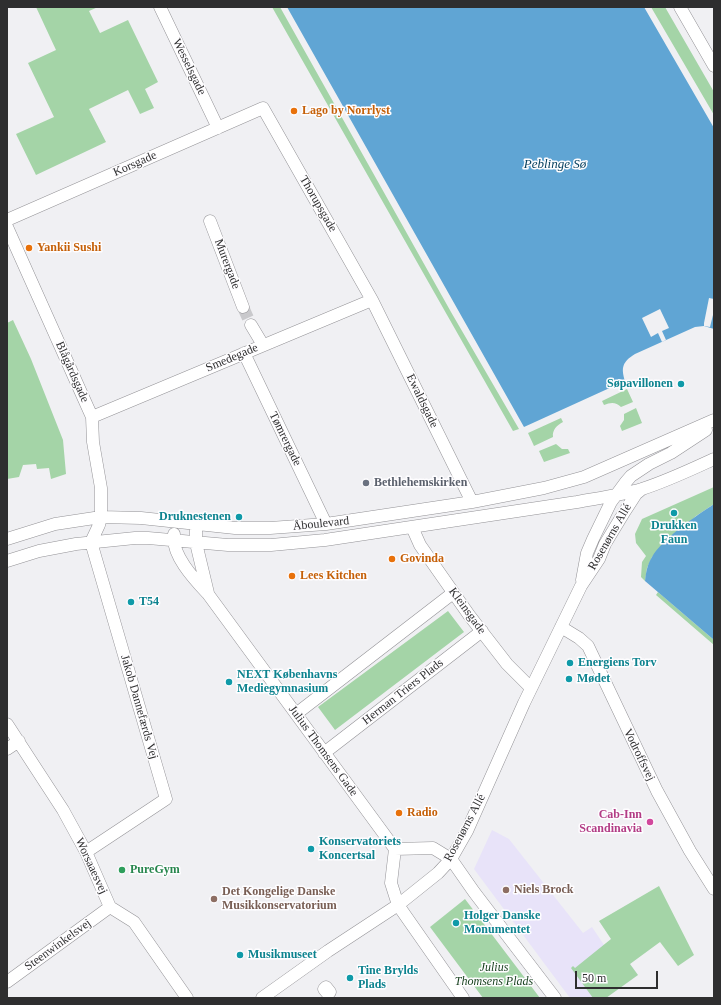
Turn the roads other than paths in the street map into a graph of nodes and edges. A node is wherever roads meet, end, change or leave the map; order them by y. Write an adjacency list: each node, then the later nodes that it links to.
1 (160, 7): 5 (street, Wesselsgade)
2 (680, 7): 3 (street)
3 (714, 66)
4 (263, 108): 5 (street, Korsgade); 9 (street, Thorupsgade)
5 (218, 128): 6 (street, Korsgade)
6 (7, 220)
7 (210, 221): 10 (street, Murergade)
8 (7, 227): 14 (street, Blågårdsgade)
9 (372, 300): 12 (street, Smedegade); 20 (street, Ewaldsgade)
10 (243, 307)
11 (251, 325): 12 (street)
12 (264, 345): 13 (street, Smedegade)
13 (244, 353): 14 (street, Smedegade); 23 (street, Tømrergade)
14 (92, 417): 21 (street, Blågårdsgade)
15 (714, 420): 20 (street, Åboulevard)
16 (714, 425): 19 (street, Rosenørns Allé)
17 (714, 458): 18 (street, Åboulevard)
18 (642, 489): 19 (street, Åboulevard); 31 (street, Rosenørns Allé)
19 (615, 495): 25 (street, Åboulevard); 31 (street, Rosenørns Allé)
20 (472, 502): 23 (street, Åboulevard)
21 (100, 521): 22 (street, Åboulevard); 26 (street, Åboulevard); 28 (street)
22 (175, 523): 24 (street, Åboulevard); 27 (street)
23 (326, 524): 24 (street, Åboulevard)
24 (196, 525): 29 (street, Julius Thomsens Gade)
25 (412, 527): 29 (street, Åboulevard); 32 (street, Kleinsgade)
26 (7, 539)
27 (173, 540): 28 (street, Åboulevard); 29 (street, Åboulevard); 33 (street, Julius Thomsens Gade)
28 (91, 542): 30 (street, Åboulevard); 43 (street, Jakob Dannefærds Vej)
29 (196, 543): 33 (street, Julius Thomsens Gade)
30 (7, 562)
31 (581, 586): 34 (street, Rosenørns Allé)
32 (453, 593): 35 (street, Kleinsgade); 37 (street)
33 (208, 594): 37 (street, Julius Thomsens Gade)
34 (561, 627): 36 (street, Rosenørns Allé); 45 (street, Vodroffsvej)
35 (482, 632): 36 (street, Kleinsgade); 41 (street, Herman Triers Plads)
36 (531, 688): 44 (street, Rosenørns Allé)
37 (296, 714): 41 (street, Julius Thomsens Gade)
38 (7, 724): 39 (street, Worsaaesvej)
39 (19, 741): 40 (street); 43 (street, Worsaaesvej)
40 (7, 749)
41 (324, 753): 42 (street, Julius Thomsens Gade)
42 (394, 850): 44 (street); 46 (street)
43 (86, 852): 47 (street, Worsaaesvej)
44 (451, 859): 46 (street, Rosenørns Allé); 52 (street)
45 (714, 889)
46 (398, 905): 50 (street, Rosenørns Allé); 51 (street)
47 (110, 907): 48 (street, Steenwinkelsvej); 49 (street, Worsaaesvej)
48 (7, 982)
49 (187, 998)
50 (262, 998)
51 (464, 998)
52 (555, 998)

